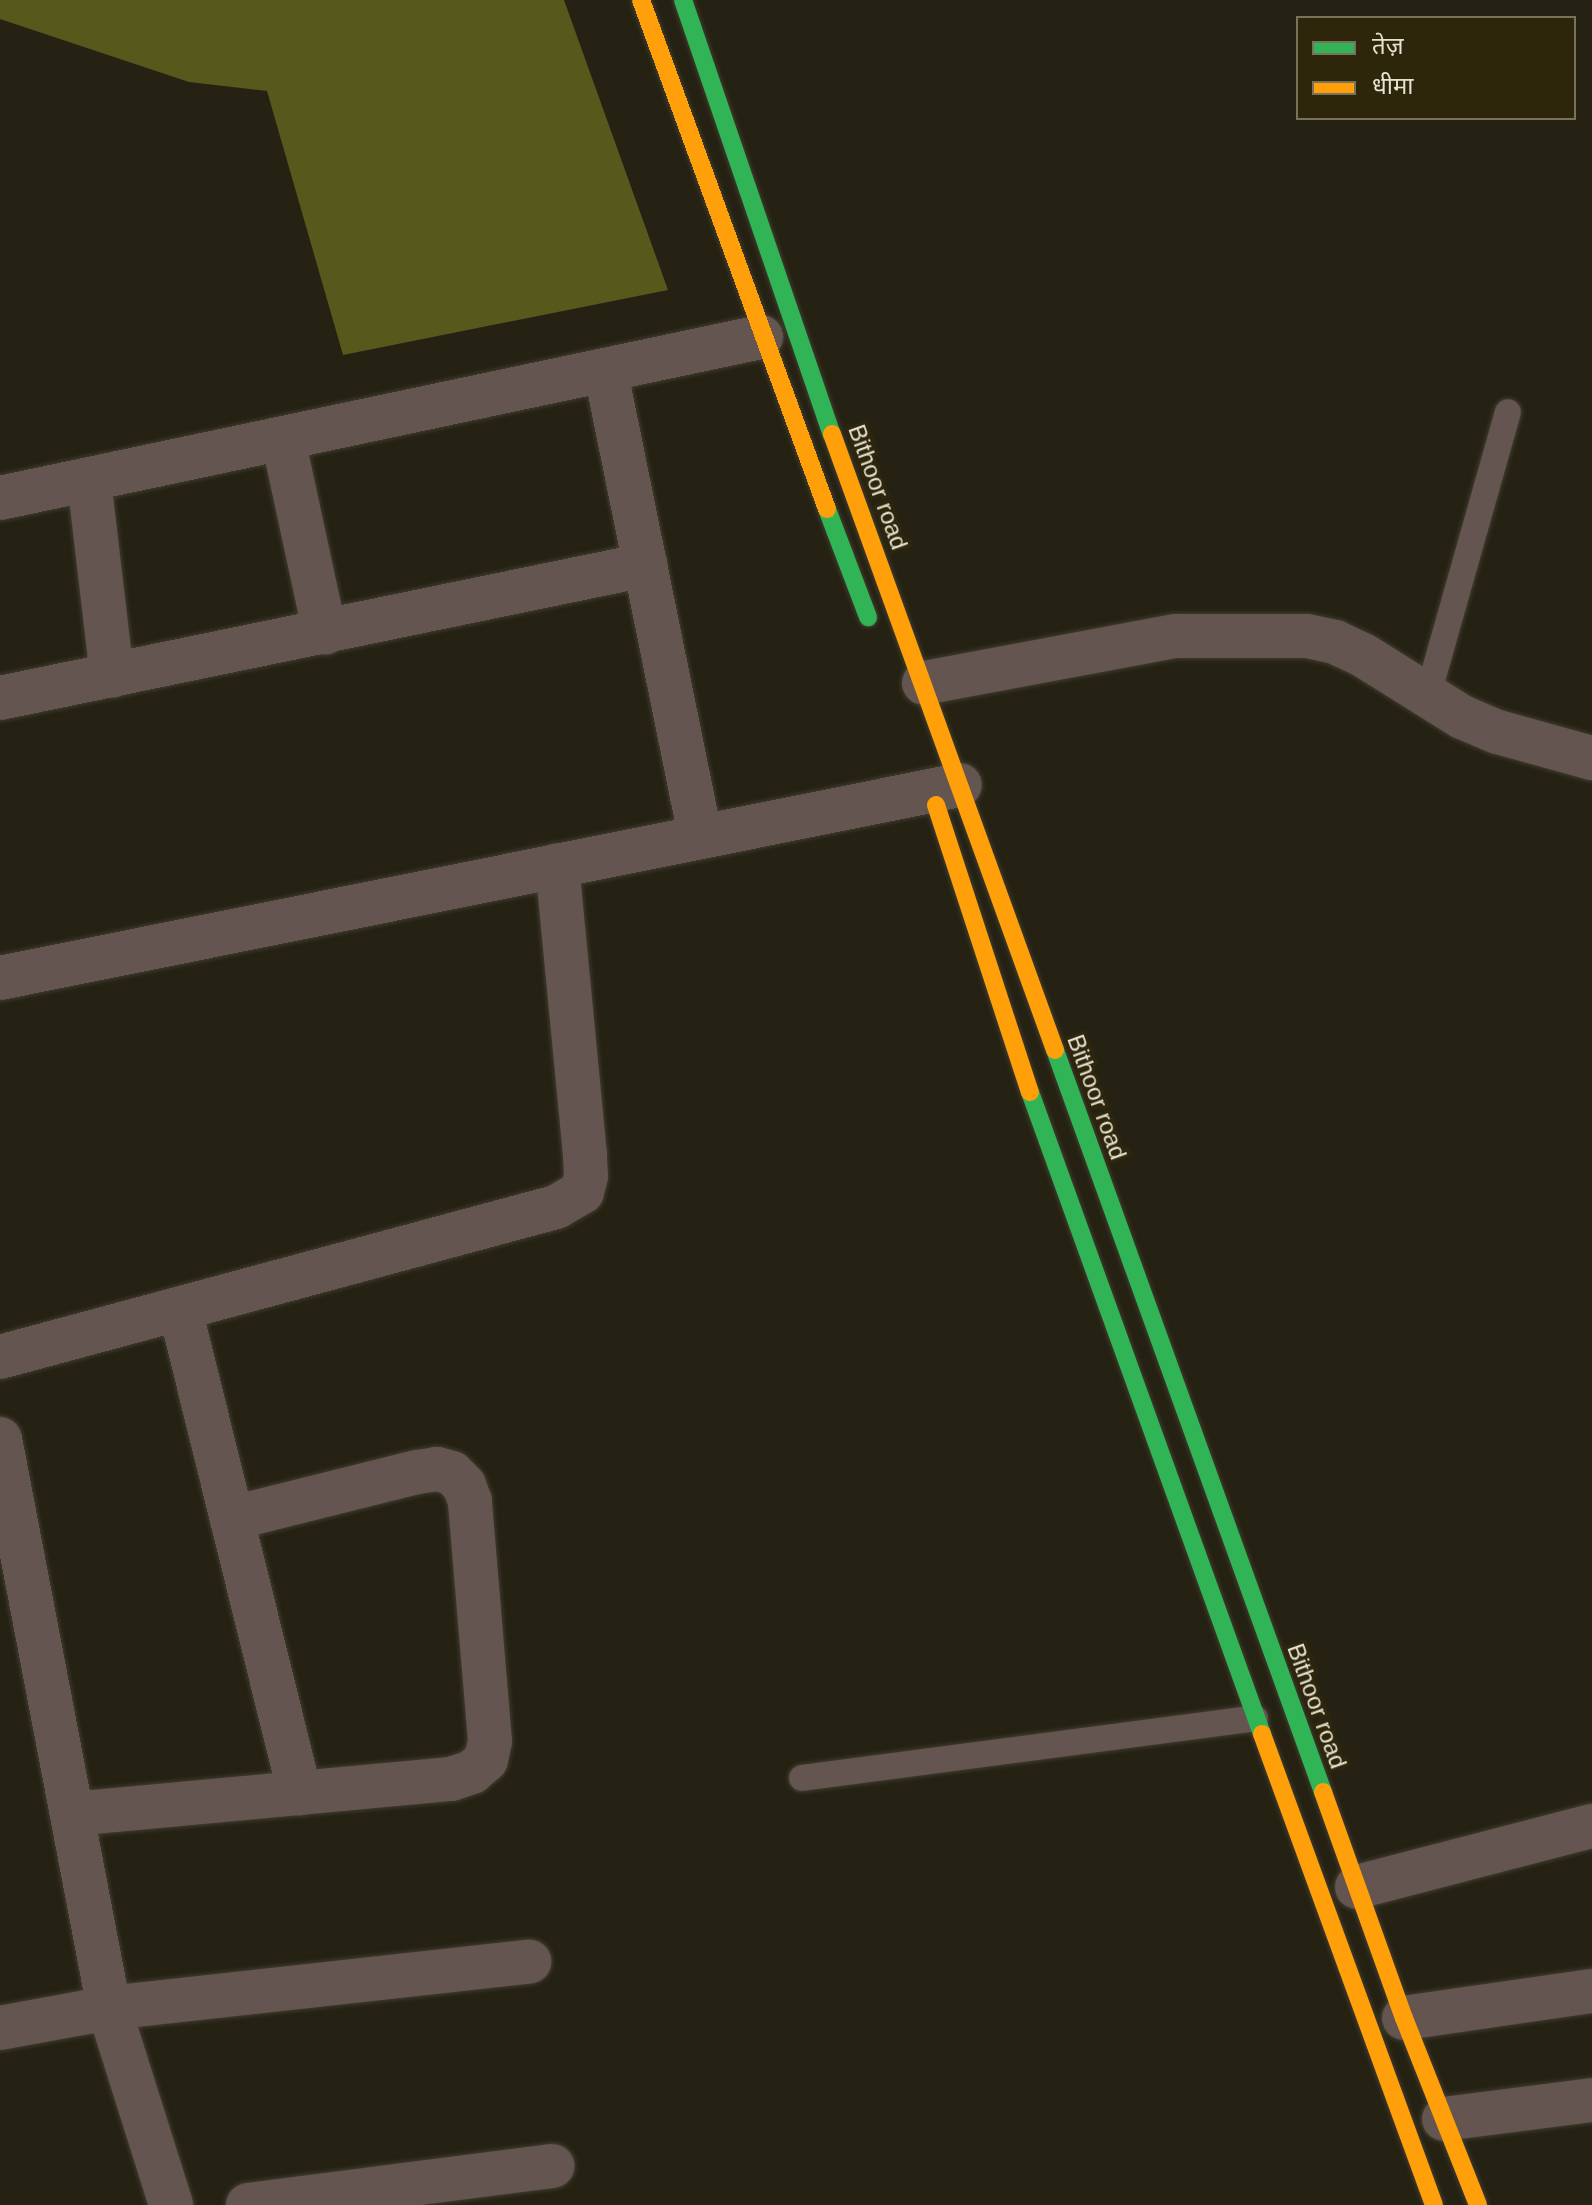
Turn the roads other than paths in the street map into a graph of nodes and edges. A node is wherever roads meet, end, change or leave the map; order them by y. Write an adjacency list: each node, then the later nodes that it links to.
1 (641, 0): 3 (street)
2 (683, 0): 13 (street, Bithoor road)
3 (761, 337): 4 (street); 10 (street)
4 (606, 373): 6 (street); 9 (street)
5 (1508, 412): 15 (lane)
6 (283, 439): 7 (street); 11 (street)
7 (89, 480): 8 (street); 12 (street)
8 (0, 498)
9 (645, 565): 11 (street); 18 (street)
10 (874, 632)
11 (325, 633): 12 (street)
12 (112, 676): 14 (street)
13 (924, 683): 15 (street); 17 (street, Bithoor road)
14 (0, 698)
15 (1427, 698): 16 (street)
16 (1592, 758)
17 (939, 784): 18 (street); 25 (street); 30 (street, Bithoor road)
18 (700, 836): 19 (street)
19 (557, 865): 20 (street); 21 (street)
20 (0, 978)
21 (180, 1309): 22 (street); 24 (street)
22 (0, 1357)
23 (0, 1439): 28 (street)
24 (232, 1518): 27 (street); 27 (street)
25 (1255, 1718): 26 (lane); 41 (street)
26 (802, 1778)
27 (300, 1793): 28 (street)
28 (72, 1814): 33 (street)
29 (1592, 1826): 30 (street)
30 (1357, 1887): 34 (street, Bithoor road)
31 (529, 1962): 33 (street)
32 (1592, 1991): 34 (street)
33 (109, 2008): 35 (street); 39 (street)
34 (1404, 2018): 37 (street, Bithoor road)
35 (0, 2028)
36 (1592, 2100): 37 (street)
37 (1444, 2119): 42 (street, Bithoor road)
38 (553, 2166): 40 (street)
39 (171, 2205)
40 (248, 2205)
41 (1434, 2205)
42 (1478, 2205)

